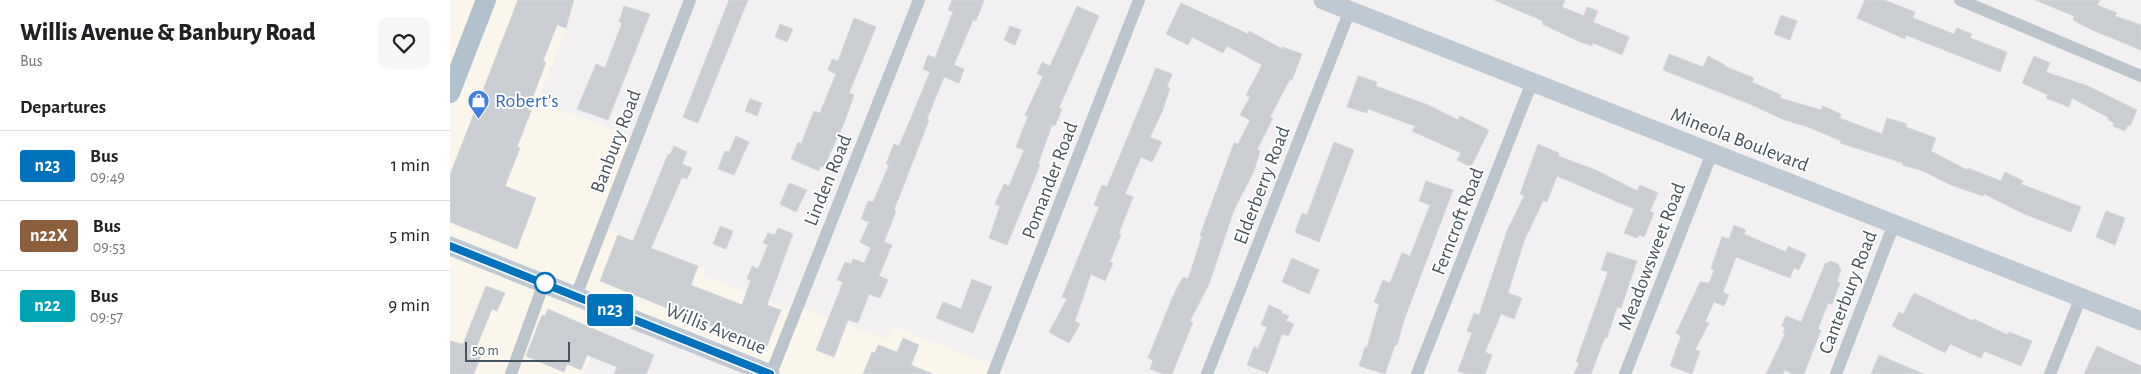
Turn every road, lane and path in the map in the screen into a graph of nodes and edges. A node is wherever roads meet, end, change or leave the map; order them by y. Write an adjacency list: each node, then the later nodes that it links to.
1 (486, 0): 10 (main road)
2 (690, 0): 15 (street, Banbury Road)
3 (919, 0): 18 (street, Linden Road)
4 (1139, 0): 20 (street, Pomander Road)
5 (1323, 0): 7 (main road, Mineola Boulevard)
6 (1960, 0): 8 (street)
7 (1350, 10): 9 (main road, Mineola Boulevard); 21 (street, Elderberry Road)
8 (2141, 76)
9 (1532, 82): 11 (main road, Mineola Boulevard); 22 (street, Ferncroft Road)
10 (450, 93)
11 (1712, 152): 12 (main road, Mineola Boulevard); 23 (street, Meadowsweet Road)
12 (1894, 224): 16 (main road, Mineola Boulevard); 24 (street, Canterbury Road)
13 (450, 246): 14 (main road, Willis Avenue)
14 (544, 283): 15 (main road, Willis Avenue); 19 (street)
15 (576, 296): 18 (main road, Willis Avenue)
16 (2081, 297): 17 (main road, Mineola Boulevard); 25 (street)
17 (2141, 320)
18 (761, 372)
19 (511, 374)
20 (993, 374)
21 (1207, 374)
22 (1417, 374)
23 (1625, 374)
24 (1836, 374)
25 (2050, 374)

